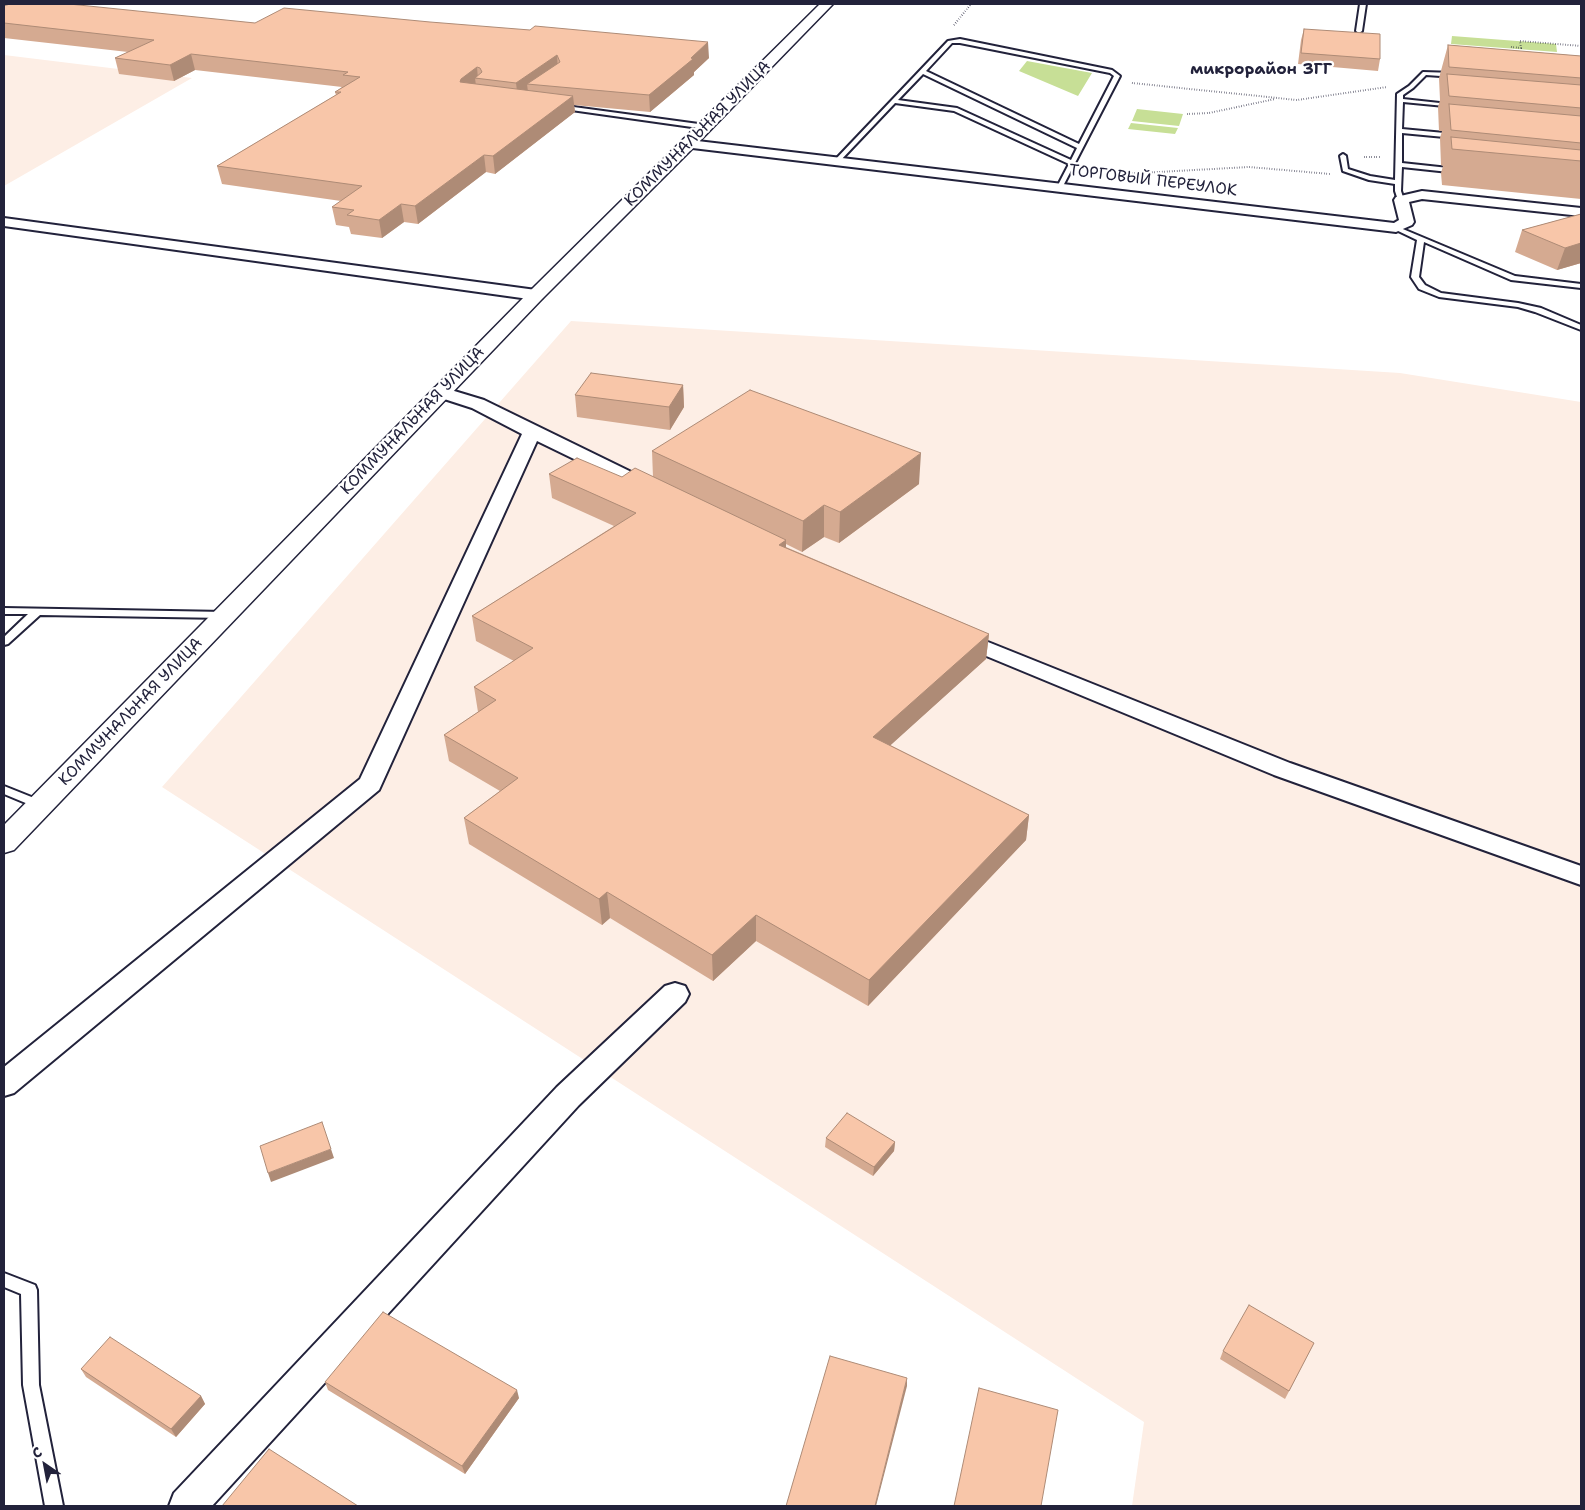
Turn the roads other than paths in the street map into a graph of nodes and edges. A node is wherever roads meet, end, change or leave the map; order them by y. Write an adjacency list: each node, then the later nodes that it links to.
1 (826, 4): 10 (main road, КОММУНАЛЬНАЯ УЛИЦА)
2 (1362, 4): 3 (lane)
3 (1359, 30)
4 (922, 71): 7 (lane); 14 (lane); 14 (lane)
5 (1464, 76): 6 (lane)
6 (1400, 100): 9 (lane); 11 (lane)
7 (894, 101): 16 (lane); 17 (lane)
8 (547, 106): 10 (lane)
9 (1466, 106)
10 (706, 127): 13 (main road, КОММУНАЛЬНАЯ УЛИЦА)
11 (1399, 131): 12 (lane); 18 (lane)
12 (1466, 137)
13 (689, 144): 16 (street, ТОРГОВЫЙ ПЕРЕУЛОК); 28 (main road, КОММУНАЛЬНАЯ УЛИЦА)
14 (1080, 147): 17 (lane)
15 (1343, 156): 20 (lane)
16 (837, 161): 21 (street, ТОРГОВЫЙ ПЕРЕУЛОК)
17 (1072, 163): 21 (lane)
18 (1399, 165): 19 (lane); 20 (lane)
19 (1466, 172)
20 (1398, 182): 22 (lane)
21 (1060, 187): 25 (street, ТОРГОВЫЙ ПЕРЕУЛОК)
22 (1401, 200): 23 (street); 25 (street)
23 (1581, 212)
24 (4, 222): 28 (street)
25 (1396, 228): 26 (lane)
26 (1421, 239): 27 (lane); 29 (lane)
27 (1581, 286)
28 (536, 295): 30 (main road, КОММУНАЛЬНАЯ УЛИЦА)
29 (1581, 328)
30 (441, 392): 31 (street); 35 (main road, КОММУНАЛЬНАЯ УЛИЦА)
31 (532, 432): 32 (street); 43 (street)
32 (674, 501)
33 (4, 611): 34 (lane)
34 (37, 612): 35 (lane); 37 (lane)
35 (225, 615): 39 (main road, КОММУНАЛЬНАЯ УЛИЦА)
36 (942, 629): 41 (street)
37 (4, 642)
38 (4, 790): 39 (lane)
39 (40, 805): 40 (main road, КОММУНАЛЬНАЯ УЛИЦА)
40 (4, 843)
41 (1581, 876)
42 (675, 994): 46 (street)
43 (4, 1084)
44 (4, 1280): 45 (lane)
45 (54, 1506)
46 (187, 1506)

